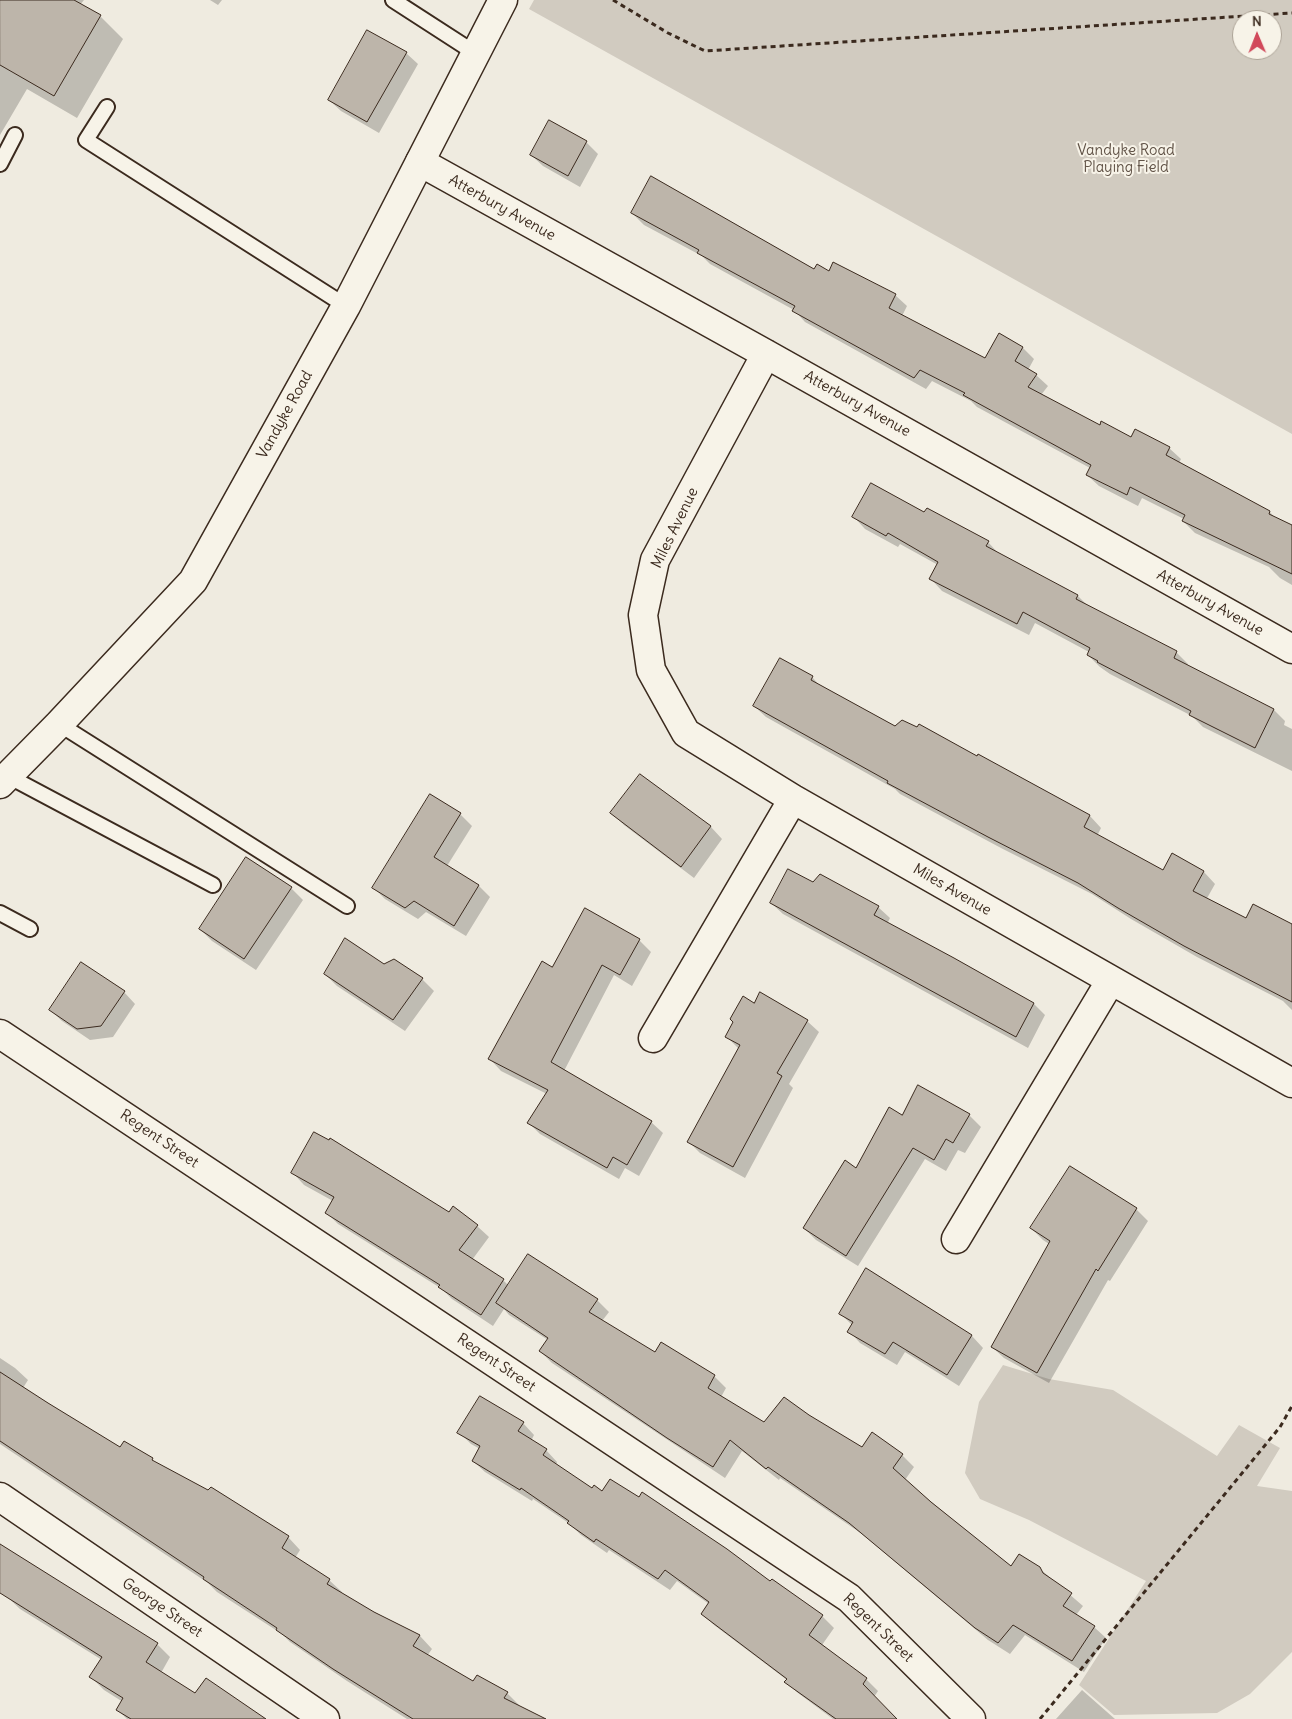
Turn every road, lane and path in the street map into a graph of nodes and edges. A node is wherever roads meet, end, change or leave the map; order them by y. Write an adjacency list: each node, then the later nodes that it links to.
1 (393, 0): 5 (lane)
2 (503, 0): 5 (street, Vandyke Road)
3 (613, 0): 4 (path)
4 (1292, 13)
5 (475, 53): 8 (street, Vandyke Road)
6 (107, 107): 10 (lane)
7 (15, 135): 9 (lane)
8 (420, 162): 10 (street, Vandyke Road); 11 (street, Atterbury Avenue)
9 (0, 164)
10 (346, 306): 13 (street, Vandyke Road)
11 (766, 354): 12 (street, Atterbury Avenue); 15 (street, Miles Avenue)
12 (1292, 649)
13 (59, 724): 14 (street, Vandyke Road); 17 (lane)
14 (4, 780): 16 (lane)
15 (793, 799): 20 (street, Miles Avenue); 22 (street)
16 (212, 885)
17 (346, 906)
18 (0, 913): 19 (lane)
19 (30, 929)
20 (1111, 980): 23 (street, Miles Avenue); 24 (street)
21 (0, 1034): 28 (street, Regent Street)
22 (653, 1038)
23 (1292, 1083)
24 (956, 1239)
25 (1292, 1406): 29 (path)
26 (0, 1497): 27 (street, George Street)
27 (325, 1719)
28 (971, 1719)
29 (1040, 1719)

